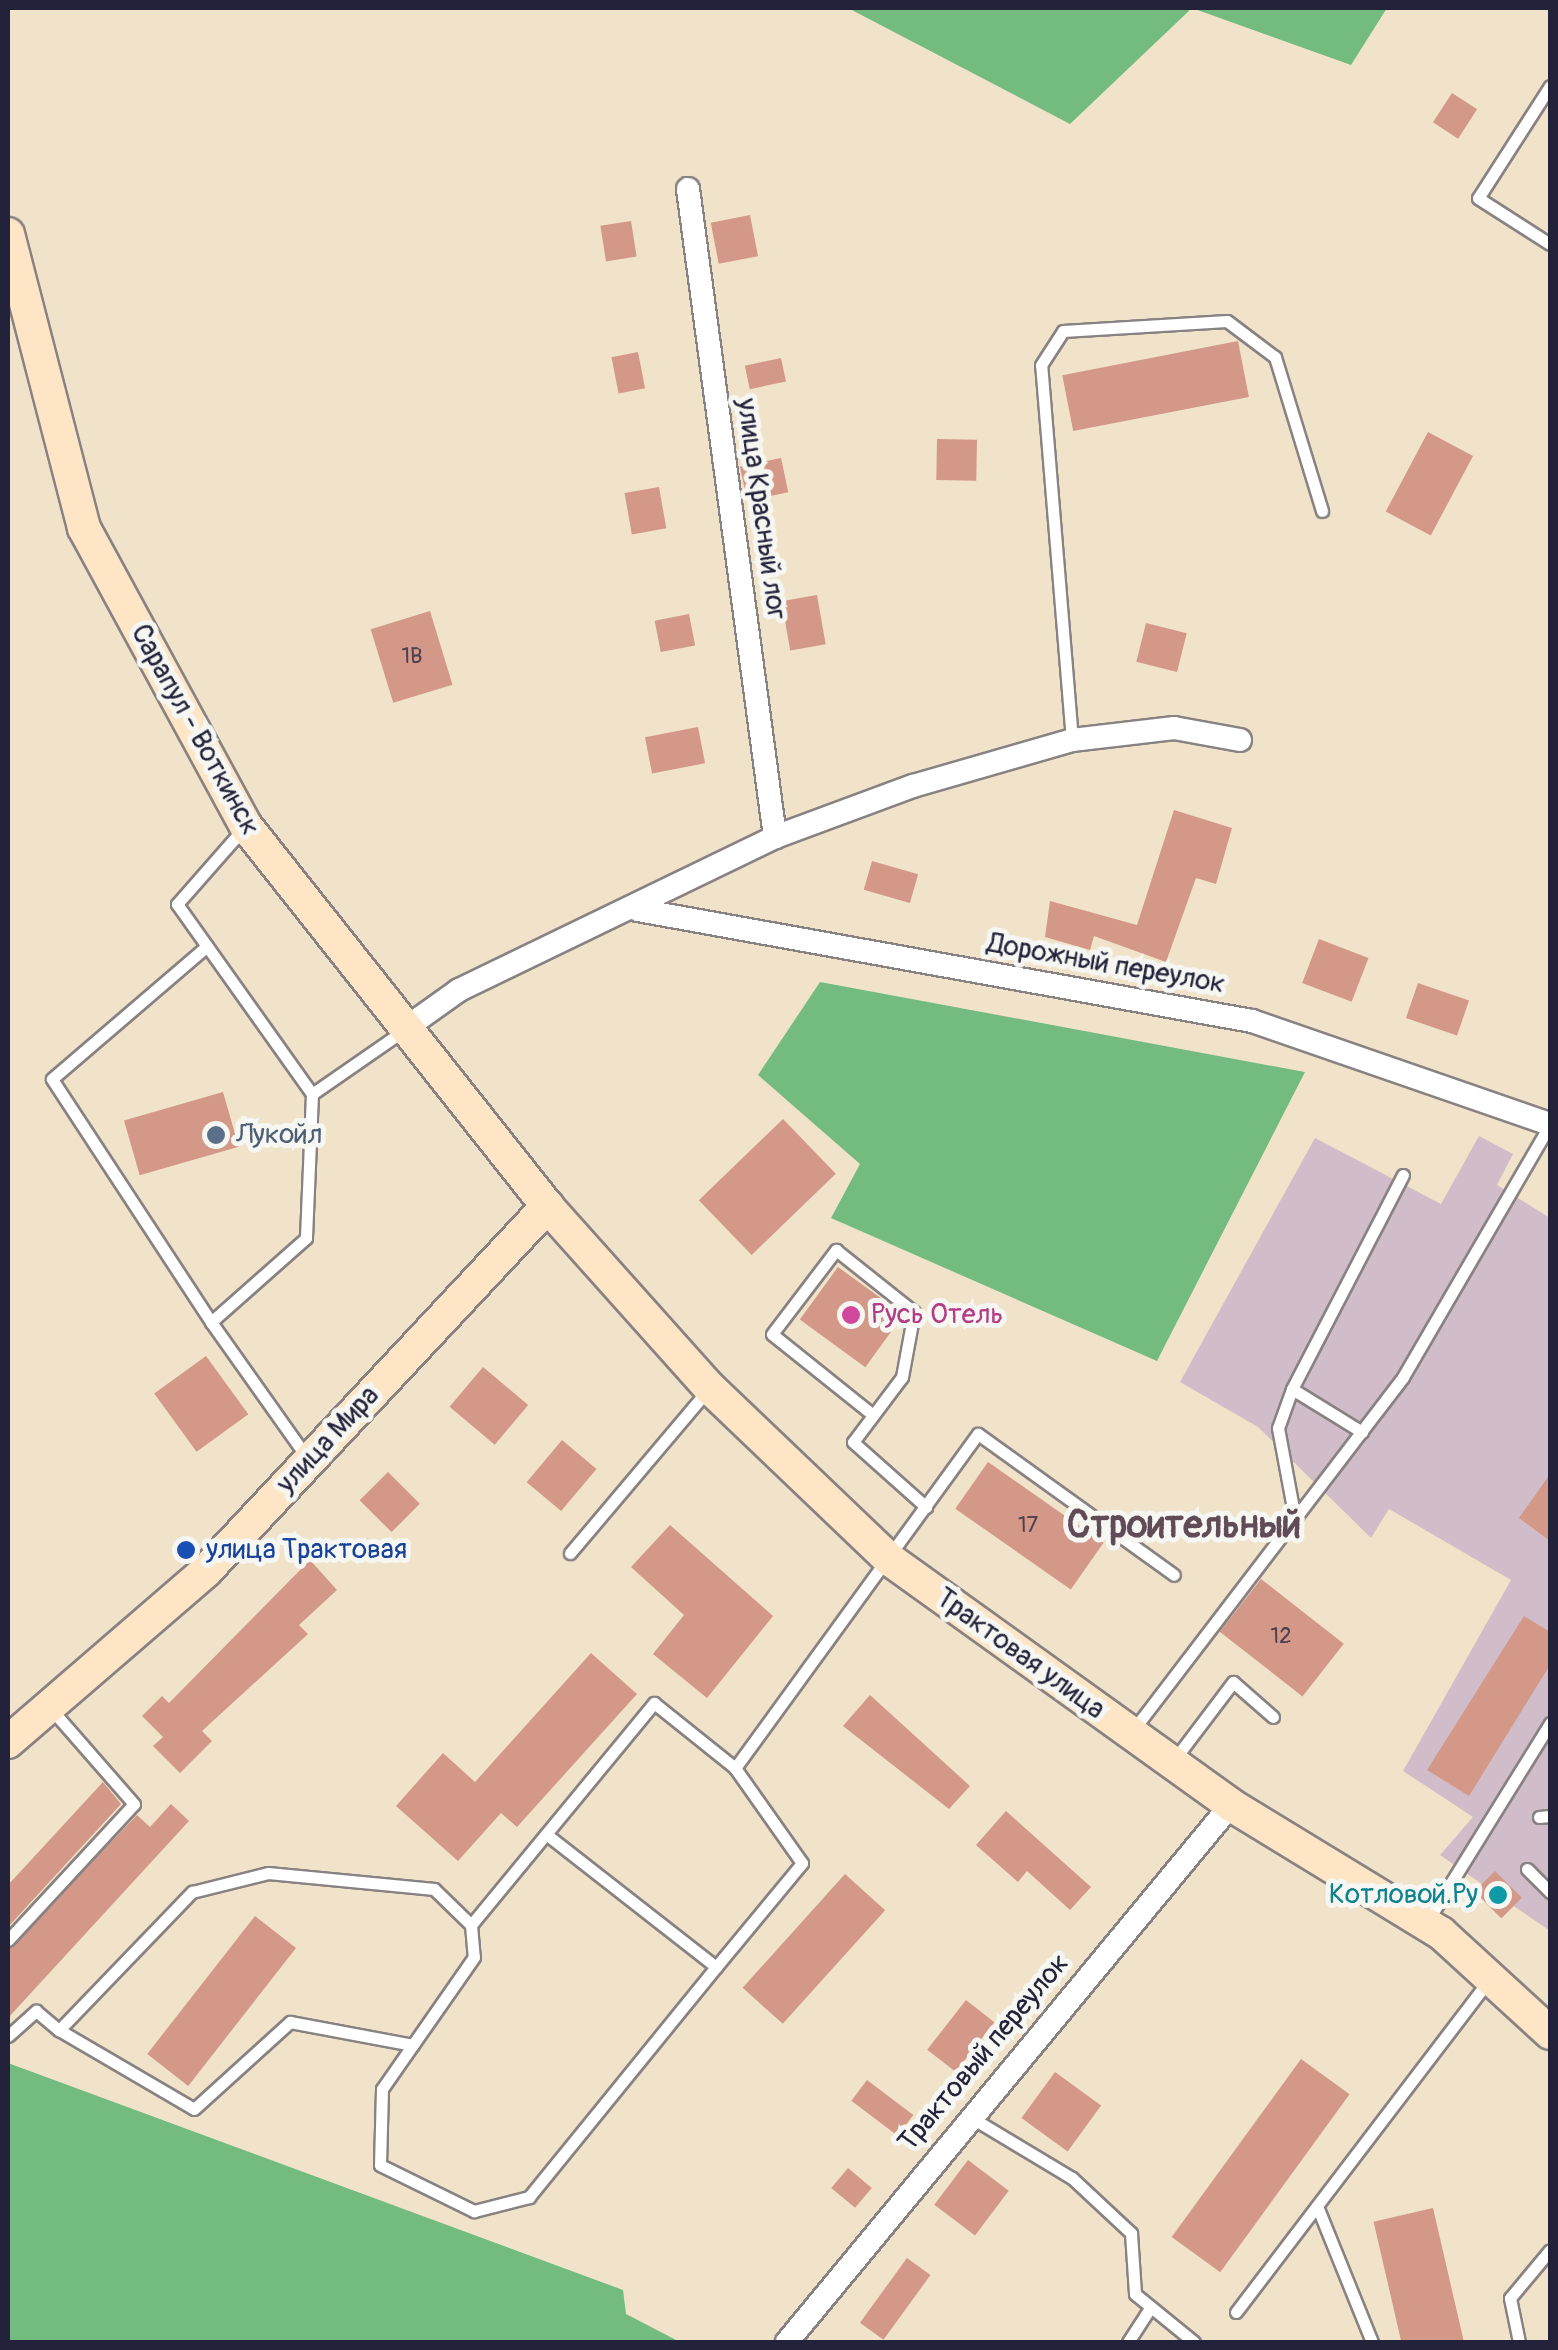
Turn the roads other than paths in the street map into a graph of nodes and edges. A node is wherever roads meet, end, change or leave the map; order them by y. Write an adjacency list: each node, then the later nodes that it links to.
1 (1550, 86): 4 (lane)
2 (688, 188): 9 (street, улица Красный лог)
3 (8, 234): 8 (main road, Сарапул - Воткинск)
4 (1550, 244)
5 (1322, 511): 6 (lane)
6 (1072, 740): 7 (street); 9 (street)
7 (1240, 740)
8 (246, 826): 11 (lane); 12 (main road, Сарапул - Воткинск)
9 (775, 837): 10 (street)
10 (638, 910): 12 (street); 14 (street, Дорожный переулок)
11 (207, 946): 13 (lane); 17 (lane)
12 (403, 1030): 13 (lane); 16 (main road, Сарапул - Воткинск)
13 (312, 1094): 17 (lane)
14 (1550, 1124): 21 (lane)
15 (1403, 1176): 19 (lane)
16 (548, 1206): 18 (main road, Трактовая улица); 22 (main road, улица Мира)
17 (211, 1322): 22 (lane)
18 (710, 1388): 25 (lane); 26 (main road, Трактовая улица)
19 (1292, 1388): 21 (lane); 24 (lane)
20 (873, 1415): 20 (lane); 23 (lane)
21 (1362, 1432): 24 (lane)
22 (310, 1461): 28 (main road, улица Мира)
23 (926, 1507): 26 (lane); 27 (lane)
24 (1295, 1519): 31 (lane)
25 (570, 1552)
26 (889, 1558): 31 (main road, Трактовая улица); 34 (lane)
27 (1174, 1574)
28 (49, 1706): 32 (main road, улица Мира); 41 (lane)
29 (1273, 1717): 33 (lane)
30 (1550, 1724): 39 (lane)
31 (1130, 1734): 33 (main road, Трактовая улица)
32 (8, 1742)
33 (1172, 1763): 35 (main road, Трактовая улица)
34 (735, 1768): 36 (lane); 42 (lane)
35 (1230, 1804): 39 (main road, Трактовая улица); 48 (street, Трактовый переулок)
36 (546, 1834): 40 (lane); 42 (lane)
37 (1527, 1869): 38 (lane)
38 (1550, 1892)
39 (1426, 1924): 43 (main road, Трактовая улица)
40 (470, 1925): 44 (lane); 47 (lane)
41 (8, 1940)
42 (716, 1967): 47 (lane)
43 (1490, 1978): 45 (main road, Трактовая улица); 49 (lane)
44 (58, 2030): 46 (lane); 47 (lane)
45 (1550, 2032)
46 (8, 2036)
47 (412, 2045)
48 (969, 2116): 51 (lane); 53 (street, Трактовый переулок)
49 (1317, 2206): 52 (lane); 56 (lane)
50 (1550, 2250): 57 (lane)
51 (1148, 2312): 54 (lane); 55 (lane)
52 (1236, 2312)
53 (786, 2342)
54 (1128, 2342)
55 (1194, 2342)
56 (1372, 2342)
57 (1519, 2342)

